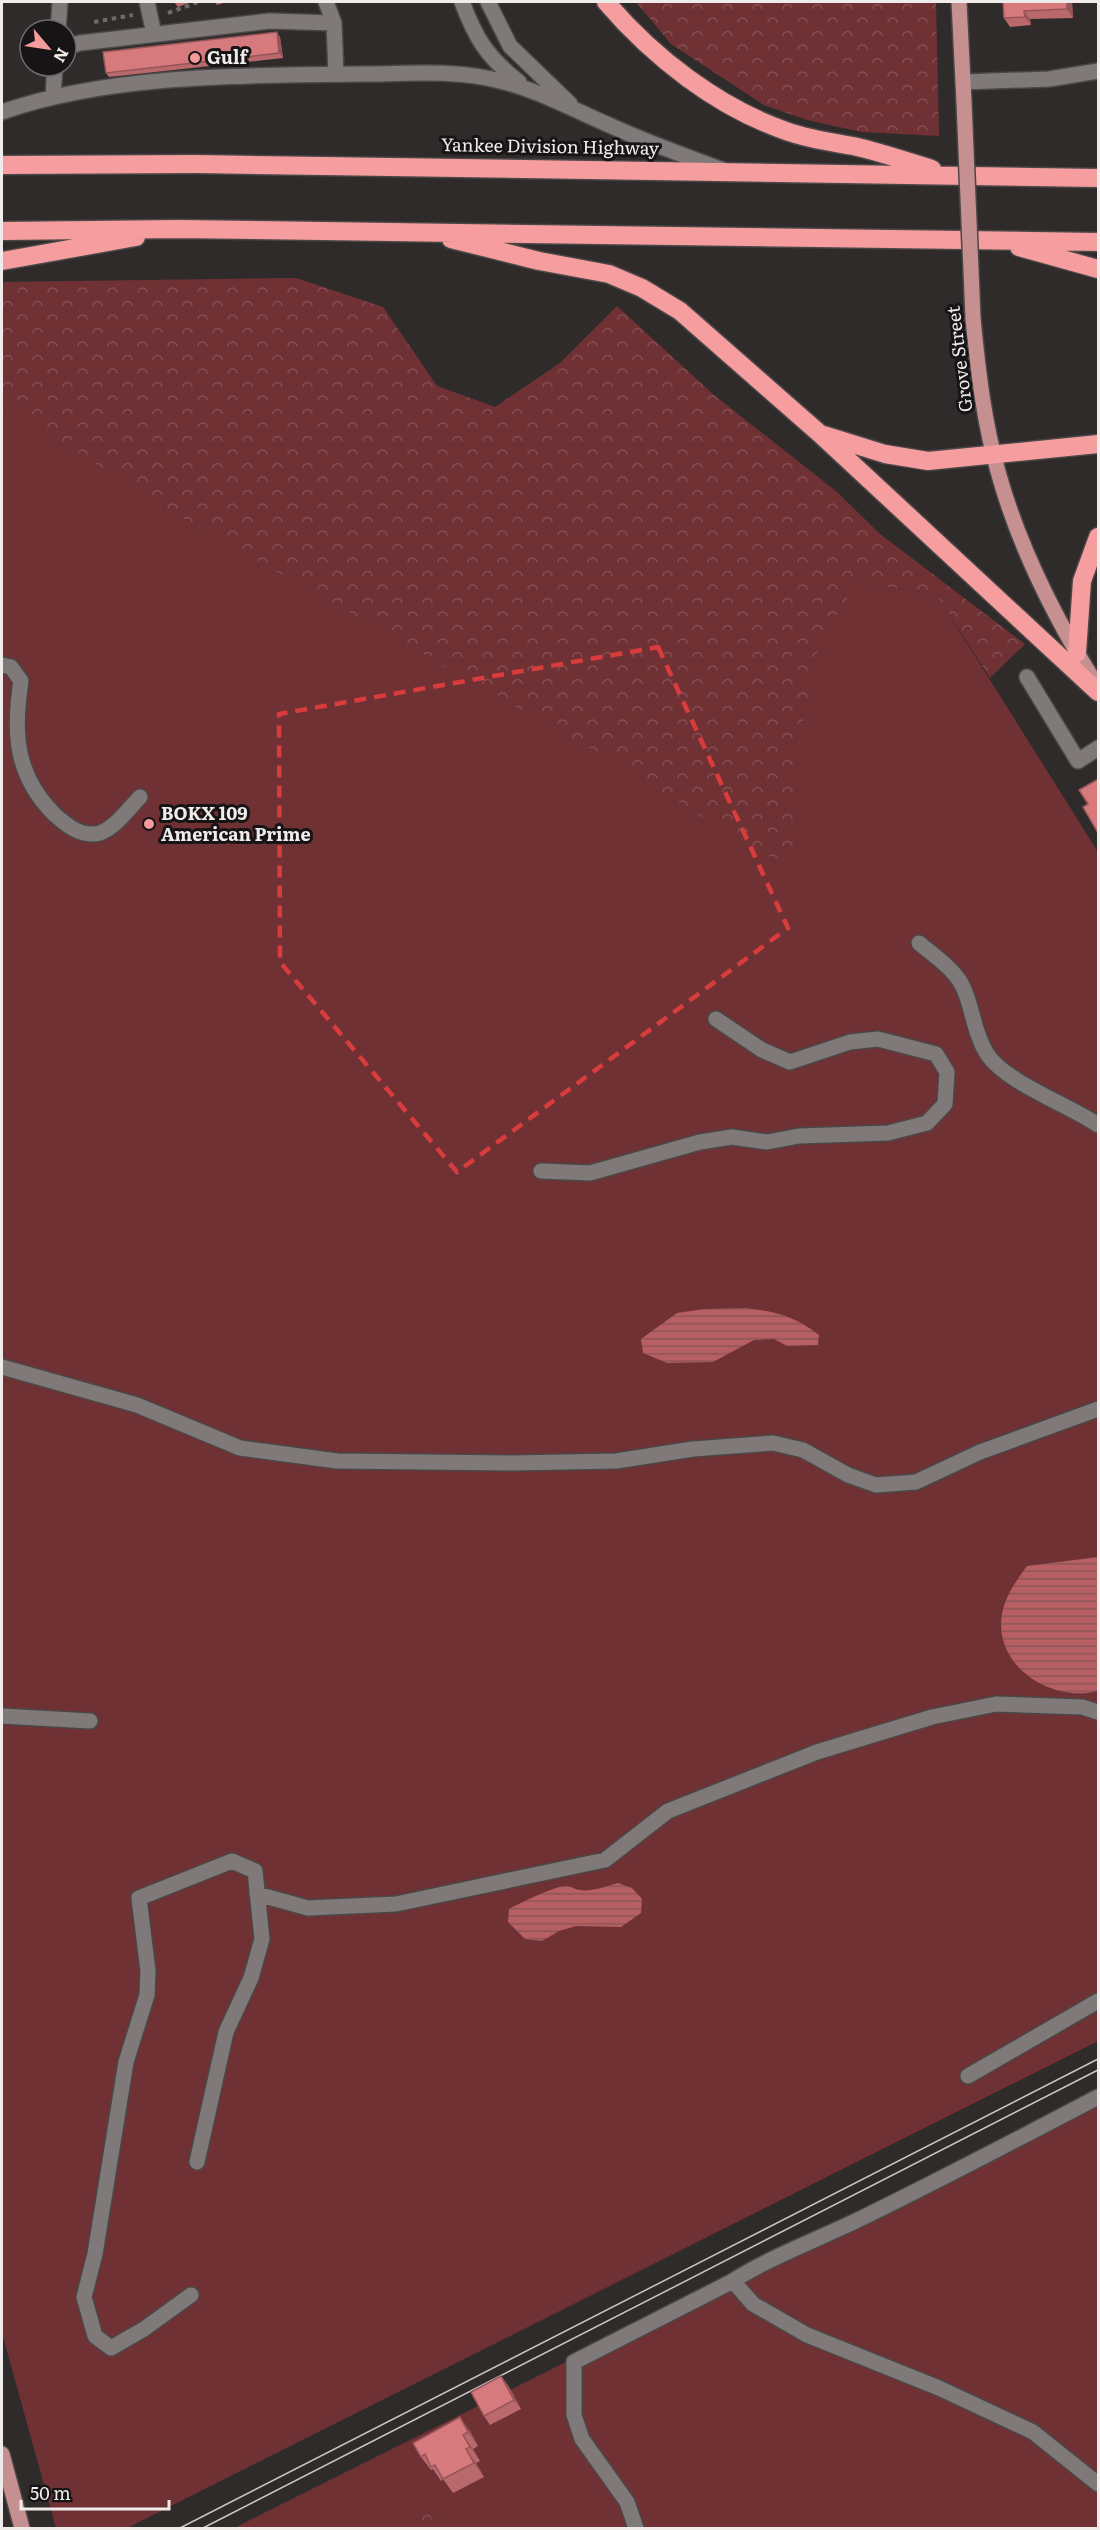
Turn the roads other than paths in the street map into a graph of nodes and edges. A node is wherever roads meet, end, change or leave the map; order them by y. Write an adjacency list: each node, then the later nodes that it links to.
1 (60, 2): 8 (street)
2 (326, 2): 9 (street)
3 (462, 2): 16 (street)
4 (488, 2): 18 (street)
5 (606, 2): 22 (highway)
6 (959, 2): 15 (main road, Grove Street)
7 (149, 8): 10 (street)
8 (59, 18)
9 (334, 23): 10 (street); 13 (street)
10 (154, 33): 11 (street)
11 (78, 45)
12 (1098, 71): 15 (street)
13 (336, 74): 16 (street); 17 (street)
14 (54, 78): 17 (street)
15 (963, 82): 33 (main road, Grove Street, bridge)
16 (536, 93): 18 (street)
17 (53, 97): 19 (street)
18 (577, 110): 21 (street)
19 (2, 112)
20 (2, 165): 21 (highway, Yankee Division Highway)
21 (723, 170): 22 (highway, Yankee Division Highway)
22 (957, 176): 23 (highway, Yankee Division Highway)
23 (1098, 178)
24 (178, 229): 25 (highway); 26 (highway); 29 (highway)
25 (2, 231)
26 (421, 232): 27 (highway); 31 (highway)
27 (994, 240): 28 (highway); 30 (highway)
28 (1098, 242)
29 (2, 261)
30 (1098, 269)
31 (819, 433): 33 (highway); 38 (highway)
32 (1098, 444): 33 (highway)
33 (994, 456): 35 (main road, Grove Street)
34 (1098, 537): 35 (highway)
35 (1077, 653): 38 (main road, Grove Street)
36 (2, 665): 40 (street)
37 (1027, 677): 39 (street)
38 (1098, 690)
39 (1098, 748)
40 (140, 797)
41 (919, 943): 43 (street)
42 (716, 1019): 44 (street)
43 (1098, 1125)
44 (541, 1171)
45 (2, 1367): 46 (street)
46 (1098, 1409)
47 (1098, 1712): 50 (street)
48 (2, 1716): 49 (street)
49 (90, 1721)
50 (257, 1894): 54 (street); 56 (street)
51 (1098, 2001): 52 (street)
52 (968, 2076)
53 (1098, 2097): 55 (street)
54 (197, 2162)
55 (732, 2282): 58 (street); 60 (street)
56 (191, 2295)
57 (2, 2454): 59 (main road)
58 (1098, 2484)
59 (22, 2529)
60 (636, 2529)

